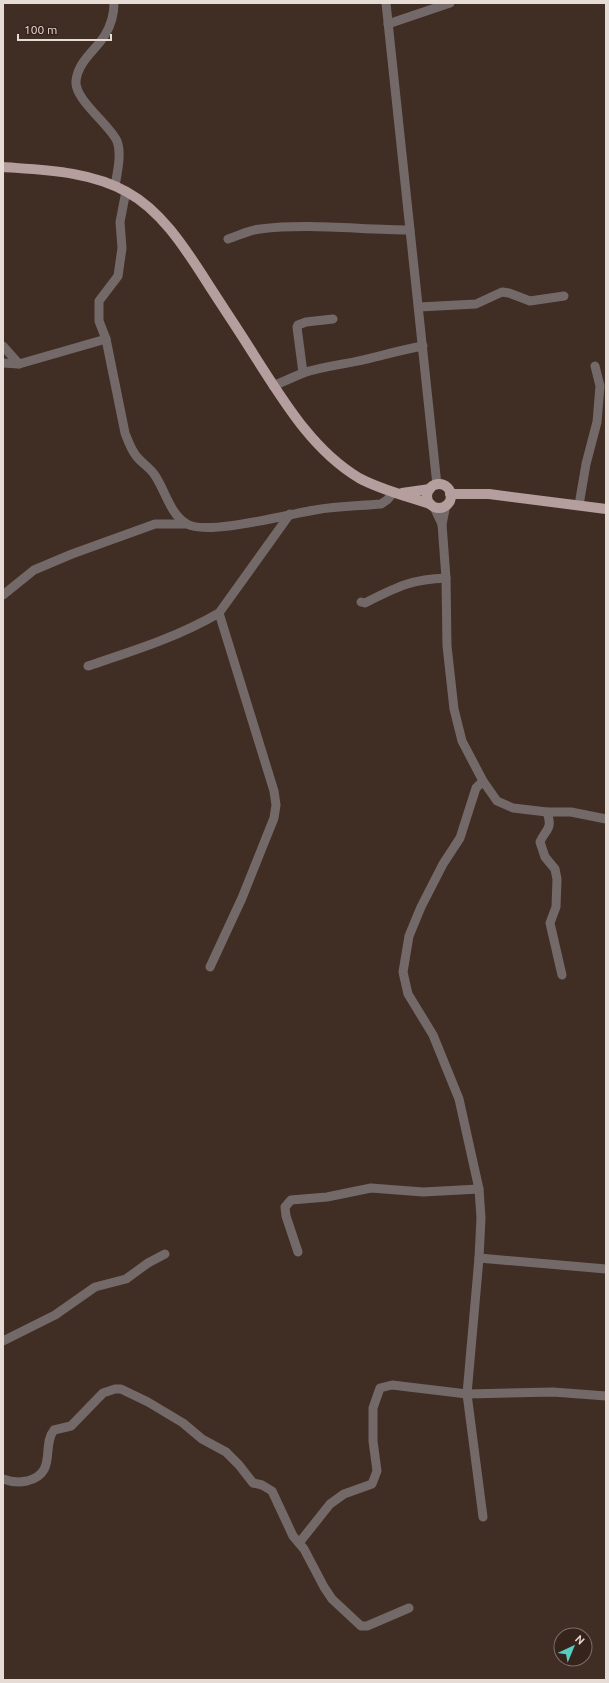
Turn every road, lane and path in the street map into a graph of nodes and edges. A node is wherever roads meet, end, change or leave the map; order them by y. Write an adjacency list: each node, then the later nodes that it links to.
1 (114, 3): 6 (street)
2 (386, 3): 4 (street)
3 (450, 3): 4 (street)
4 (388, 24): 8 (street)
5 (3, 167): 6 (main road)
6 (115, 186): 7 (main road)
7 (126, 191): 13 (street); 20 (main road)
8 (410, 230): 9 (street); 11 (street)
9 (228, 239)
10 (564, 296): 11 (street)
11 (419, 307): 15 (street)
12 (333, 319): 19 (street)
13 (106, 339): 17 (street); 29 (street)
14 (3, 346): 17 (street)
15 (423, 346): 19 (street); 21 (street)
16 (3, 362): 17 (street)
17 (18, 364)
18 (595, 366): 25 (street)
19 (303, 373): 20 (street)
20 (272, 386): 22 (main road)
21 (433, 487): 22 (main road); 23 (main road); 24 (main road)
22 (396, 492): 24 (main road); 28 (street)
23 (450, 494): 25 (main road); 26 (main road)
24 (432, 505): 26 (main road); 30 (street)
25 (579, 505): 27 (main road)
26 (446, 506): 30 (street)
27 (606, 509)
28 (290, 514): 29 (street); 34 (street)
29 (185, 524): 32 (street)
30 (442, 524): 31 (street)
31 (446, 578): 33 (street); 36 (street)
32 (3, 595)
33 (361, 602)
34 (219, 612): 35 (street); 39 (street)
35 (88, 666)
36 (483, 781): 37 (street); 41 (street)
37 (547, 812): 38 (street); 40 (street)
38 (606, 819)
39 (210, 966)
40 (562, 975)
41 (479, 1189): 42 (street); 44 (street)
42 (298, 1252)
43 (165, 1254): 46 (street)
44 (479, 1258): 45 (street); 47 (street)
45 (606, 1269)
46 (3, 1341)
47 (467, 1394): 48 (street); 50 (street); 51 (street)
48 (606, 1396)
49 (3, 1479): 51 (street)
50 (483, 1517)
51 (299, 1543): 52 (street)
52 (409, 1608)

